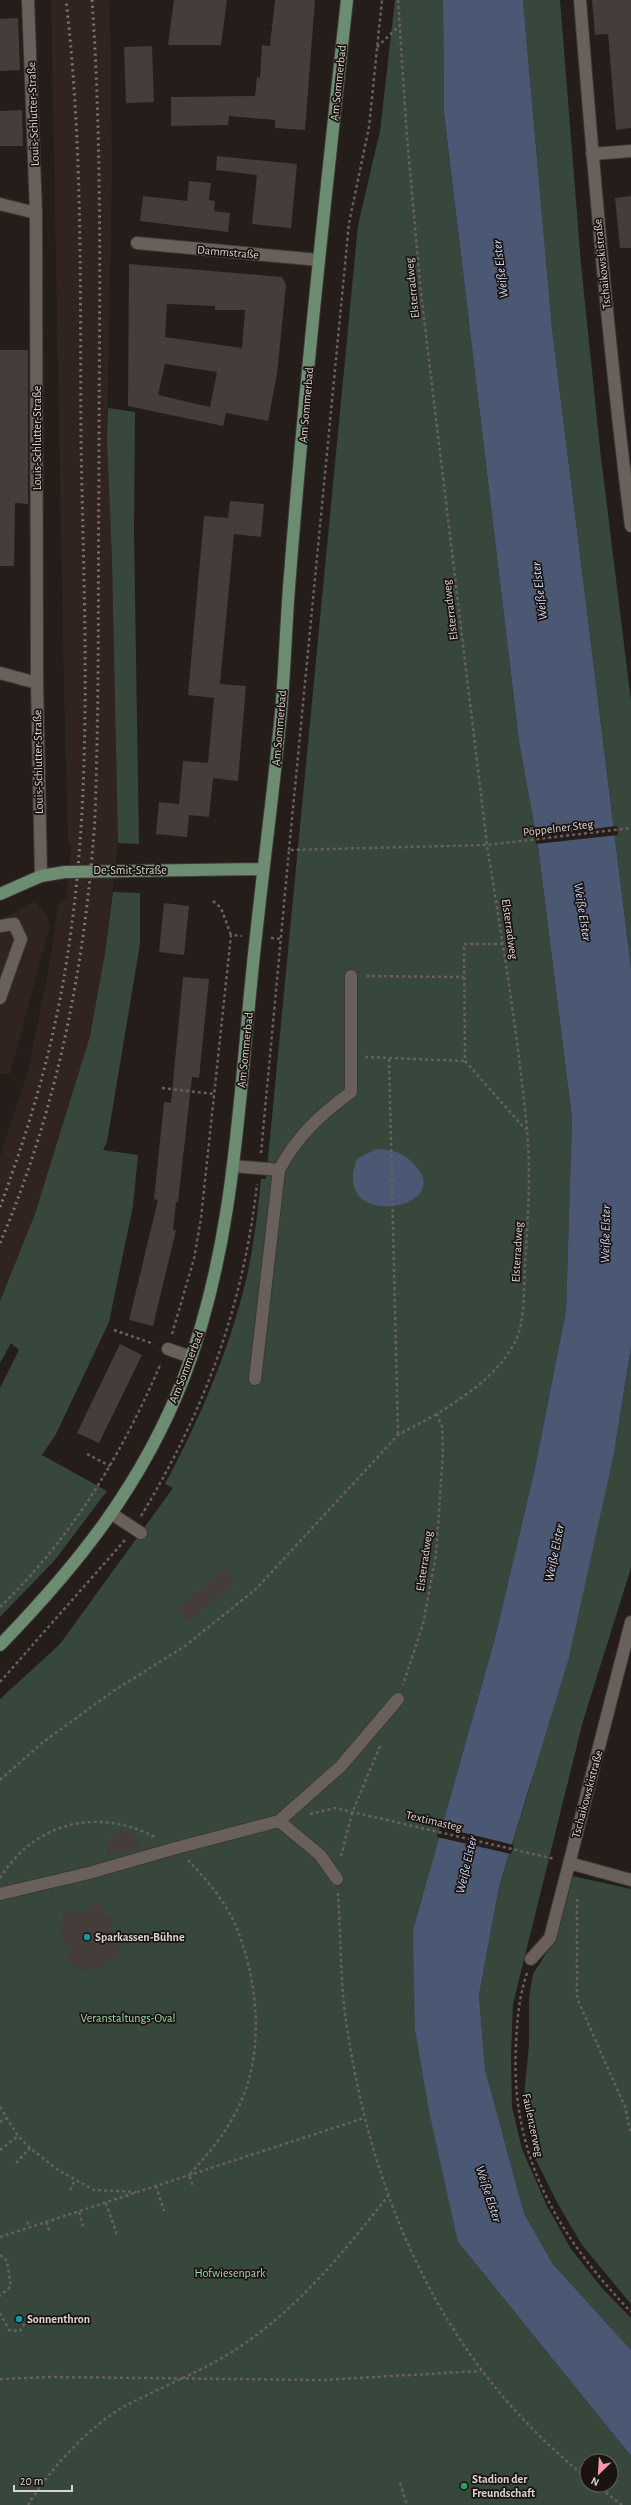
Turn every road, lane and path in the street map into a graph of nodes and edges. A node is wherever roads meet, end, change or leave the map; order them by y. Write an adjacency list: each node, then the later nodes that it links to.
1 (28, 0): 11 (street, Louis-Schlutter-Straße)
2 (347, 0): 13 (main road, Am Sommerbad)
3 (382, 0): 7 (path)
4 (398, 0): 6 (path, Elsterradweg)
5 (580, 0): 9 (street, Tschaikowskistraße)
6 (400, 25): 7 (path); 19 (path, Elsterradweg)
7 (377, 48): 20 (path)
8 (631, 151): 9 (street)
9 (592, 154): 14 (street, Tschaikowskistraße)
10 (0, 204): 11 (street)
11 (36, 213): 17 (street, Louis-Schlutter-Straße)
12 (137, 243): 13 (street, Dammstraße)
13 (319, 260): 21 (main road, Am Sommerbad)
14 (625, 434): 15 (street, Tschaikowskistraße)
15 (631, 526)
16 (0, 673): 17 (street)
17 (37, 683): 22 (street, Louis-Schlutter-Straße)
18 (631, 828): 19 (path, Pöppelner Steg)
19 (487, 845): 29 (path, Elsterradweg)
20 (290, 850)
21 (264, 869): 22 (main road, De-Smit-Straße); 27 (main road, Am Sommerbad)
22 (41, 876): 23 (main road, De-Smit-Straße)
23 (0, 894)
24 (213, 901): 26 (path)
25 (0, 926): 30 (street)
26 (231, 935): 27 (path); 39 (path)
27 (256, 937): 28 (path); 41 (main road, Am Sommerbad)
28 (282, 939)
29 (503, 944): 33 (path); 40 (path, Elsterradweg)
30 (12, 958): 31 (street); 34 (street)
31 (0, 966)
32 (351, 976): 33 (path); 35 (street)
33 (464, 976): 37 (path)
34 (0, 998)
35 (351, 1055): 36 (path); 42 (street)
36 (389, 1059): 37 (path); 48 (path)
37 (465, 1061): 40 (path)
38 (162, 1088): 39 (path)
39 (214, 1094): 44 (path)
40 (527, 1131): 47 (path, Elsterradweg)
41 (233, 1166): 42 (street); 45 (main road, Am Sommerbad)
42 (279, 1170): 46 (street)
43 (114, 1330): 44 (path)
44 (168, 1349): 45 (street); 50 (path)
45 (191, 1357): 51 (main road, Am Sommerbad)
46 (255, 1379)
47 (437, 1414): 48 (path); 56 (path, Elsterradweg)
48 (398, 1435): 58 (path)
49 (87, 1454): 50 (path)
50 (110, 1466): 53 (path)
51 (112, 1514): 52 (street); 55 (main road, Am Sommerbad)
52 (141, 1532)
53 (0, 1607)
54 (631, 1622): 64 (street, Tschaikowskistraße)
55 (0, 1645)
56 (398, 1699): 61 (street)
57 (382, 1741): 59 (path)
58 (0, 1780)
59 (352, 1813): 60 (path, Textimasteg); 63 (path, Textimasteg); 66 (path)
60 (304, 1816)
61 (279, 1821): 62 (street); 66 (street)
62 (176, 1848): 65 (path); 69 (street); 80 (path)
63 (555, 1860)
64 (569, 1863): 67 (street); 70 (street, Tschaikowskistraße)
65 (0, 1879)
66 (337, 1879): 73 (path)
67 (631, 1880)
68 (578, 1892): 75 (path)
69 (0, 1894)
70 (531, 1959): 99 (path, Faulenzerweg)
71 (0, 2107): 72 (path)
72 (6, 2118): 74 (path); 76 (path)
73 (364, 2118): 80 (path); 86 (path)
74 (0, 2122)
75 (631, 2135)
76 (18, 2136): 77 (path); 78 (path)
77 (30, 2148): 79 (path); 81 (path)
78 (0, 2150)
79 (16, 2163)
80 (189, 2175): 82 (path); 83 (path)
81 (75, 2180): 84 (path); 85 (path)
82 (156, 2186): 85 (path); 88 (path)
83 (193, 2186)
84 (70, 2190)
85 (139, 2192): 87 (path)
86 (388, 2196): 102 (path); 104 (path)
87 (106, 2203): 89 (path); 95 (path)
88 (164, 2211)
89 (79, 2212): 91 (path); 92 (path)
90 (27, 2222): 93 (path)
91 (46, 2222): 93 (path); 94 (path)
92 (83, 2226)
93 (30, 2228): 96 (path)
94 (50, 2233)
95 (117, 2235)
96 (0, 2237)
97 (0, 2255): 98 (path)
98 (0, 2296)
99 (631, 2312)
100 (0, 2313): 101 (path)
101 (25, 2323)
102 (481, 2371): 104 (path); 105 (path)
103 (0, 2379): 104 (path)
104 (182, 2380): 108 (path)
105 (579, 2471)
106 (400, 2482): 109 (path)
107 (606, 2493): 110 (path)
108 (28, 2505)
109 (408, 2505)
110 (622, 2505)

